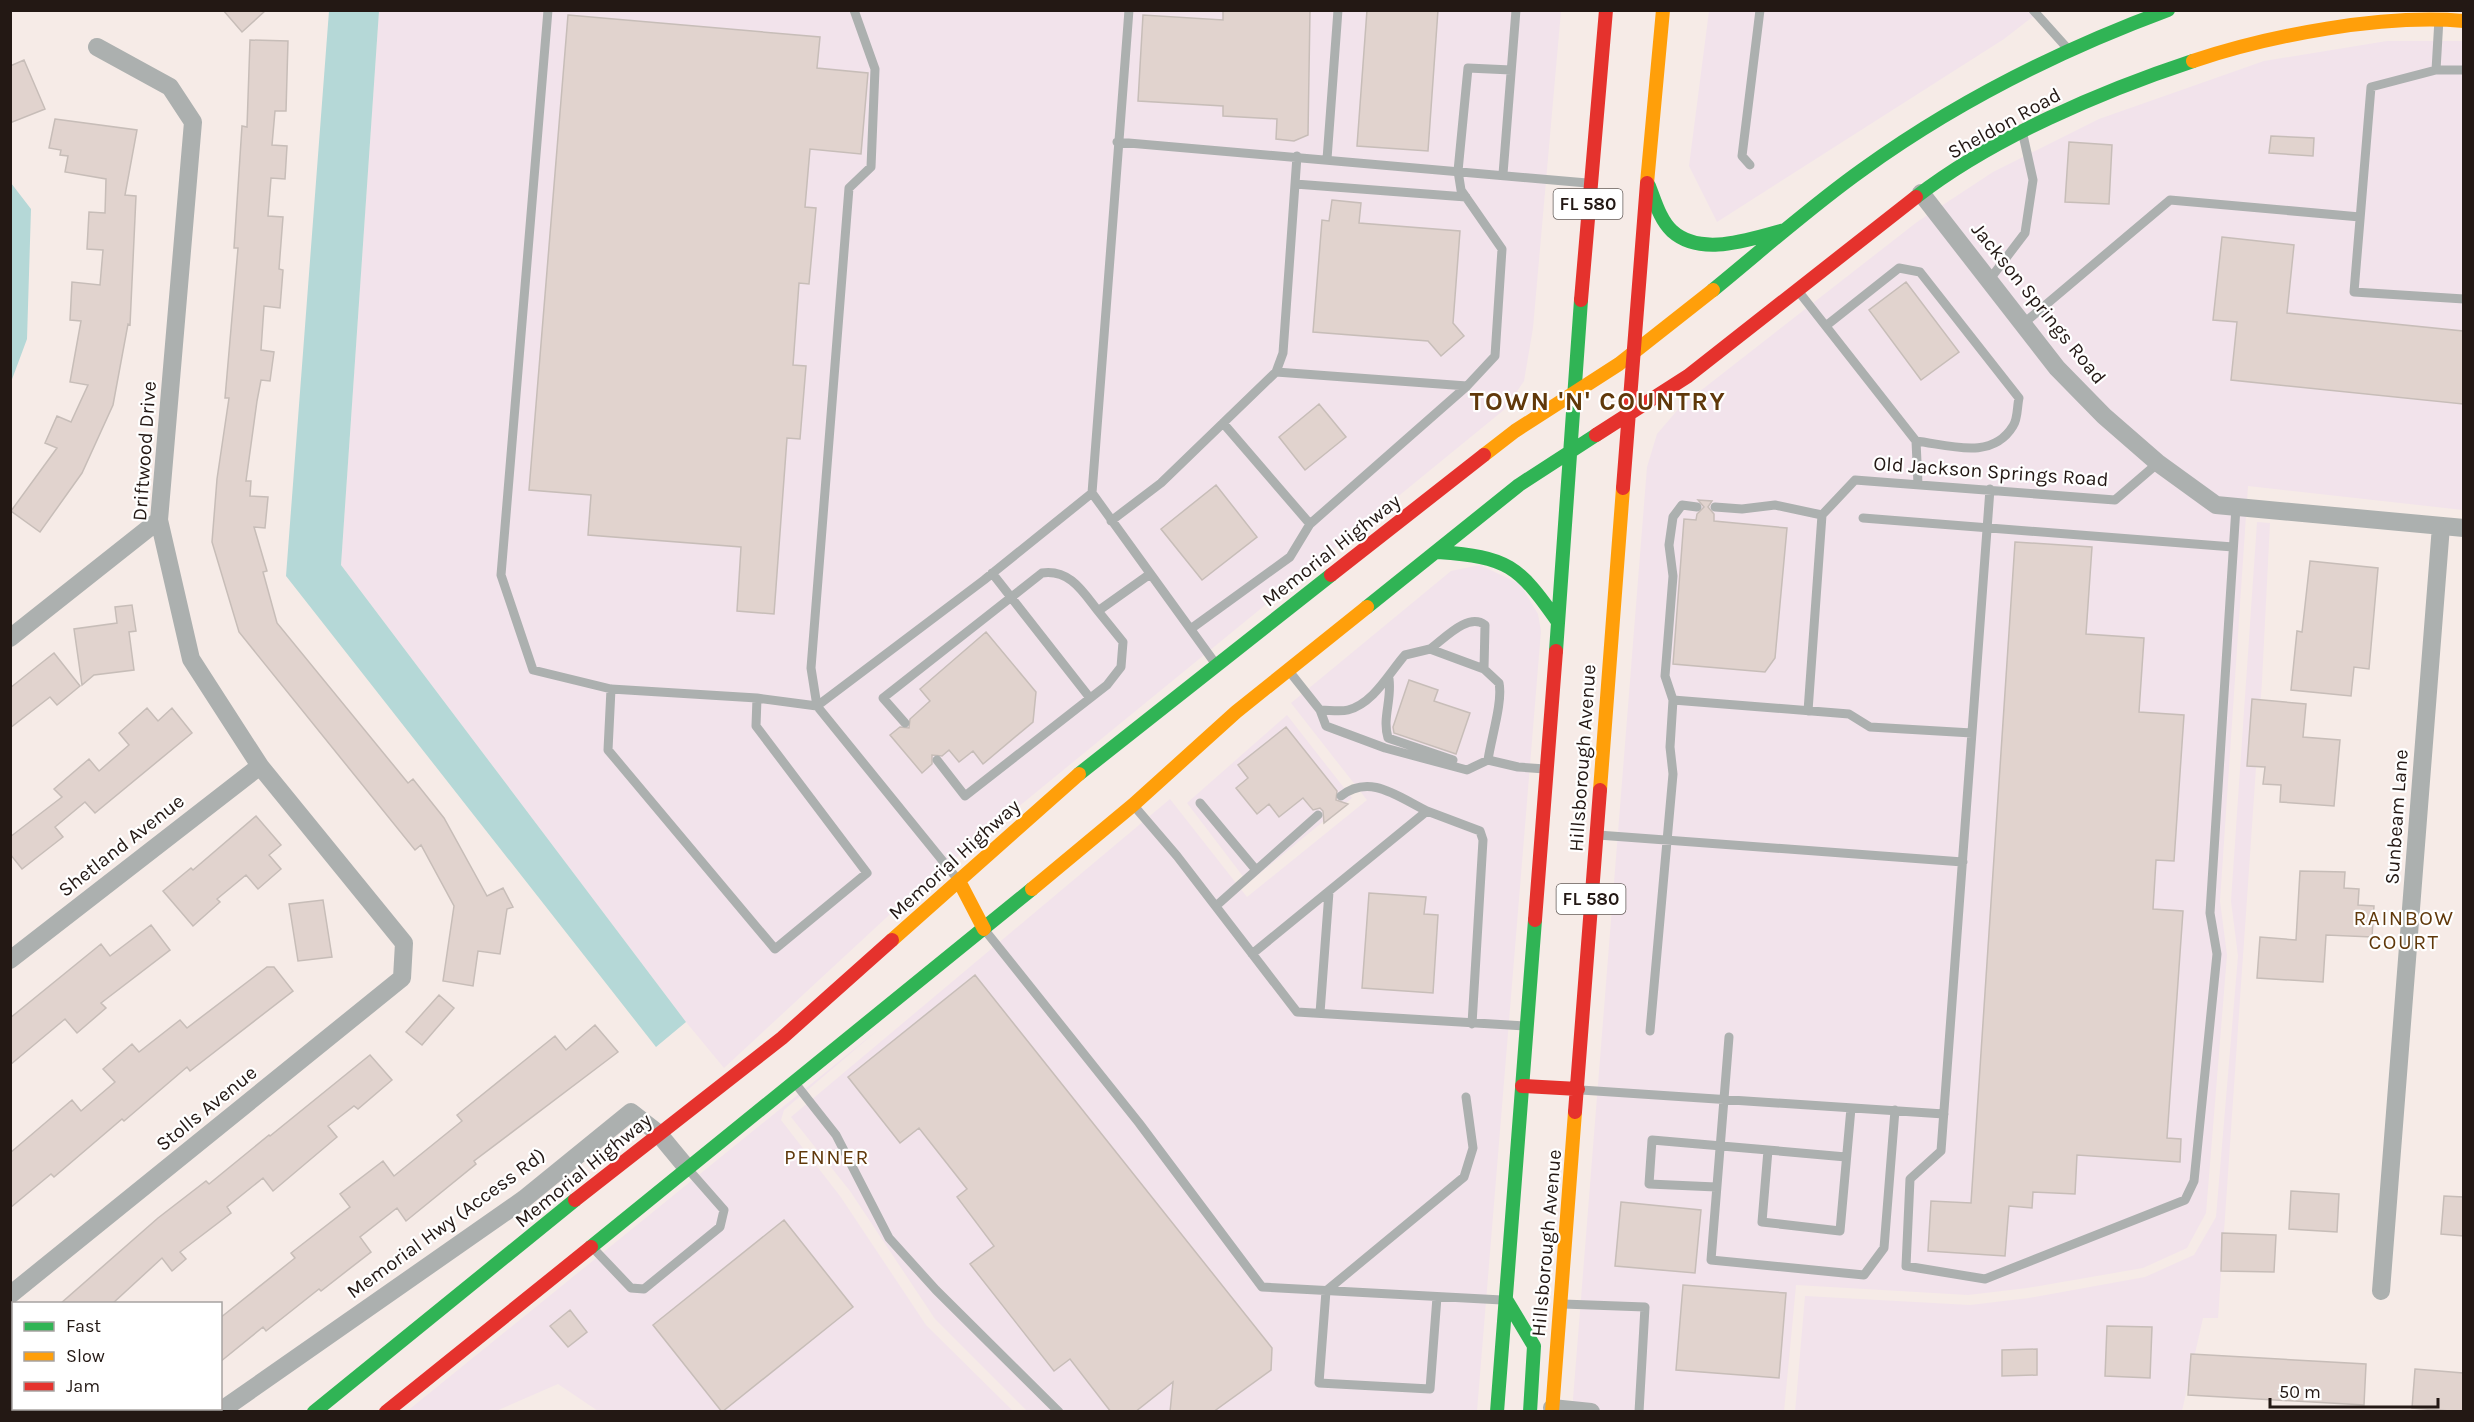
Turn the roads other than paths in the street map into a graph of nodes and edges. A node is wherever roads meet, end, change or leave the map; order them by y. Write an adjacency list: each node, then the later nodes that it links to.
1 (548, 10): 74 (lane)
2 (854, 10): 78 (lane)
3 (1129, 10): 19 (lane)
4 (1338, 10): 21 (lane)
5 (1516, 10): 15 (lane)
6 (1606, 10): 26 (main road, FL 580)
7 (1663, 10): 25 (main road, FL 580)
8 (1761, 10): 22 (lane)
9 (2033, 10): 14 (lane)
10 (2168, 10): 14 (main road, Sheldon Road)
11 (2439, 15): 12 (main road, Sheldon Road); 16 (lane); 18 (main road, Sheldon Road)
12 (2463, 21)
13 (97, 47): 54 (street, Driftwood Drive)
14 (2070, 50): 31 (main road, Sheldon Road)
15 (1511, 70): 23 (lane); 24 (lane)
16 (2436, 70): 17 (lane); 30 (lane)
17 (2463, 70)
18 (2022, 133): 28 (main road, Sheldon Road); 32 (lane)
19 (1117, 142): 20 (lane); 48 (lane)
20 (1297, 156): 21 (lane); 27 (lane)
21 (1327, 159): 23 (lane)
22 (1750, 165)
23 (1458, 171): 24 (lane); 29 (lane)
24 (1503, 174): 26 (lane)
25 (1647, 180): 31 (main road); 37 (main road, Hillsborough Avenue / FL 580)
26 (1590, 183): 40 (main road, FL 580)
27 (1296, 184): 29 (lane); 38 (lane)
28 (1921, 194): 32 (street, Jackson Springs Road); 33 (main road, Sheldon Road)
29 (1466, 197): 39 (lane)
30 (2360, 217): 34 (lane); 35 (lane)
31 (1785, 230): 37 (main road, Sheldon Road)
32 (1990, 279): 35 (street, Jackson Springs Road)
33 (1797, 290): 36 (lane); 41 (main road, Sheldon Road)
34 (2463, 299)
35 (2024, 323): 45 (street, Jackson Springs Road)
36 (1827, 325): 43 (lane); 43 (lane)
37 (1634, 354): 40 (main road, Memorial Highway); 41 (main road, Hillsborough Avenue / FL 580)
38 (1276, 372): 39 (lane); 42 (lane)
39 (1467, 386): 56 (lane)
40 (1572, 397): 44 (main road, Hillsborough Avenue / FL 580); 70 (main road, Memorial Highway)
41 (1629, 414): 44 (main road); 93 (main road, Hillsborough Avenue / FL 580)
42 (1223, 423): 55 (lane); 56 (lane)
43 (1916, 441): 46 (lane)
44 (1567, 453): 61 (main road); 66 (main road, Hillsborough Avenue / FL 580)
45 (2158, 463): 47 (lane, Old Jackson Springs Road); 51 (street, Jackson Springs Road)
46 (1918, 484): 47 (lane, Old Jackson Springs Road); 52 (lane, Old Jackson Springs Road)
47 (1990, 489): 58 (lane)
48 (1092, 493): 55 (lane); 62 (lane)
49 (1697, 507): 77 (lane)
50 (1715, 507): 52 (lane)
51 (2236, 507): 57 (street, Jackson Springs Road); 60 (lane)
52 (1822, 515): 80 (lane)
53 (1863, 518): 58 (lane)
54 (159, 520): 68 (street); 85 (street, Driftwood Drive)
55 (1111, 521): 63 (lane)
56 (1310, 524): 67 (lane)
57 (2441, 526): 59 (street, Jackson Springs Road); 125 (street, Sunbeam Lane)
58 (1988, 528): 60 (lane); 82 (lane)
59 (2463, 528)
60 (2233, 547): 116 (lane)
61 (1438, 552): 66 (main road); 72 (main road)
62 (992, 573): 64 (lane); 78 (lane)
63 (1150, 574): 65 (lane); 67 (lane)
64 (1011, 598): 65 (lane); 76 (lane); 81 (lane)
65 (1098, 611): 76 (lane)
66 (1558, 622): 86 (main road, Hillsborough Avenue / FL 580)
67 (1192, 628): 70 (lane)
68 (10, 638)
69 (1430, 650): 71 (lane); 71 (lane); 73 (lane)
70 (1217, 665): 97 (main road, Memorial Highway)
71 (1484, 669): 84 (lane)
72 (1289, 671): 79 (lane); 90 (main road)
73 (1389, 679): 79 (lane); 87 (lane)
74 (611, 688): 75 (lane); 75 (lane)
75 (757, 698): 78 (lane)
76 (1090, 698): 83 (lane)
77 (1673, 700): 80 (lane); 94 (lane)
78 (817, 706): 97 (lane)
79 (1320, 710): 87 (lane)
80 (1808, 711): 82 (lane)
81 (905, 723)
82 (1972, 733): 95 (lane)
83 (937, 760)
84 (1488, 760): 86 (lane); 87 (lane)
85 (260, 766): 101 (street, Driftwood Drive); 103 (street, Shetland Avenue)
86 (1545, 769): 106 (main road, Hillsborough Avenue / FL 580)
87 (1467, 770)
88 (1341, 796): 91 (lane)
89 (1200, 803): 96 (lane)
90 (1133, 805): 99 (lane); 100 (main road)
91 (1427, 811): 98 (lane); 105 (lane)
92 (1317, 815): 96 (lane)
93 (1596, 835): 94 (lane); 111 (main road, Hillsborough Avenue / FL 580)
94 (1667, 840): 95 (lane); 107 (lane)
95 (1963, 862): 116 (lane)
96 (1256, 870): 99 (lane)
97 (959, 881): 100 (main road); 117 (main road, Memorial Highway)
98 (1329, 892): 102 (lane); 104 (lane)
99 (1216, 906): 102 (lane)
100 (984, 929): 109 (main road); 124 (lane)
101 (404, 943): 126 (street, Stolls Avenue)
102 (1252, 954): 104 (lane)
103 (10, 960)
104 (1320, 1013): 105 (lane)
105 (1472, 1024): 106 (lane)
106 (1526, 1026): 110 (main road, Hillsborough Avenue / FL 580)
107 (1650, 1031)
108 (1729, 1037): 113 (lane)
109 (795, 1083): 121 (main road); 134 (lane)
110 (1522, 1086): 111 (main road); 128 (main road, Hillsborough Avenue / FL 580)
111 (1578, 1089): 113 (lane); 129 (main road, Hillsborough Avenue / FL 580)
112 (1466, 1097): 124 (lane)
113 (1725, 1098): 114 (lane); 118 (lane)
114 (1851, 1107): 115 (lane); 120 (lane)
115 (1895, 1110): 116 (lane); 122 (lane)
116 (1944, 1114)
117 (658, 1133): 121 (street, Memorial Hwy (Access Rd)); 130 (street, Memorial Hwy (Access Rd)); 132 (main road, Memorial Highway)
118 (1720, 1145): 119 (lane); 122 (lane); 122 (lane)
119 (1768, 1150): 120 (lane); 120 (lane)
120 (1846, 1157)
121 (687, 1168): 123 (main road); 123 (lane)
122 (1716, 1187)
123 (591, 1246): 133 (main road)
124 (1326, 1291): 127 (lane); 127 (lane)
125 (2381, 1291)
126 (10, 1295)
127 (1437, 1297): 128 (lane)
128 (1507, 1301): 135 (main road, Hillsborough Avenue / FL 580); 136 (main road)
129 (1560, 1304): 131 (main road, Hillsborough Avenue / FL 580); 138 (lane)
130 (222, 1410)
131 (1552, 1410): 137 (street)
132 (314, 1412)
133 (386, 1412)
134 (1059, 1412)
135 (1497, 1412)
136 (1530, 1412)
137 (1592, 1412)
138 (1639, 1412)

